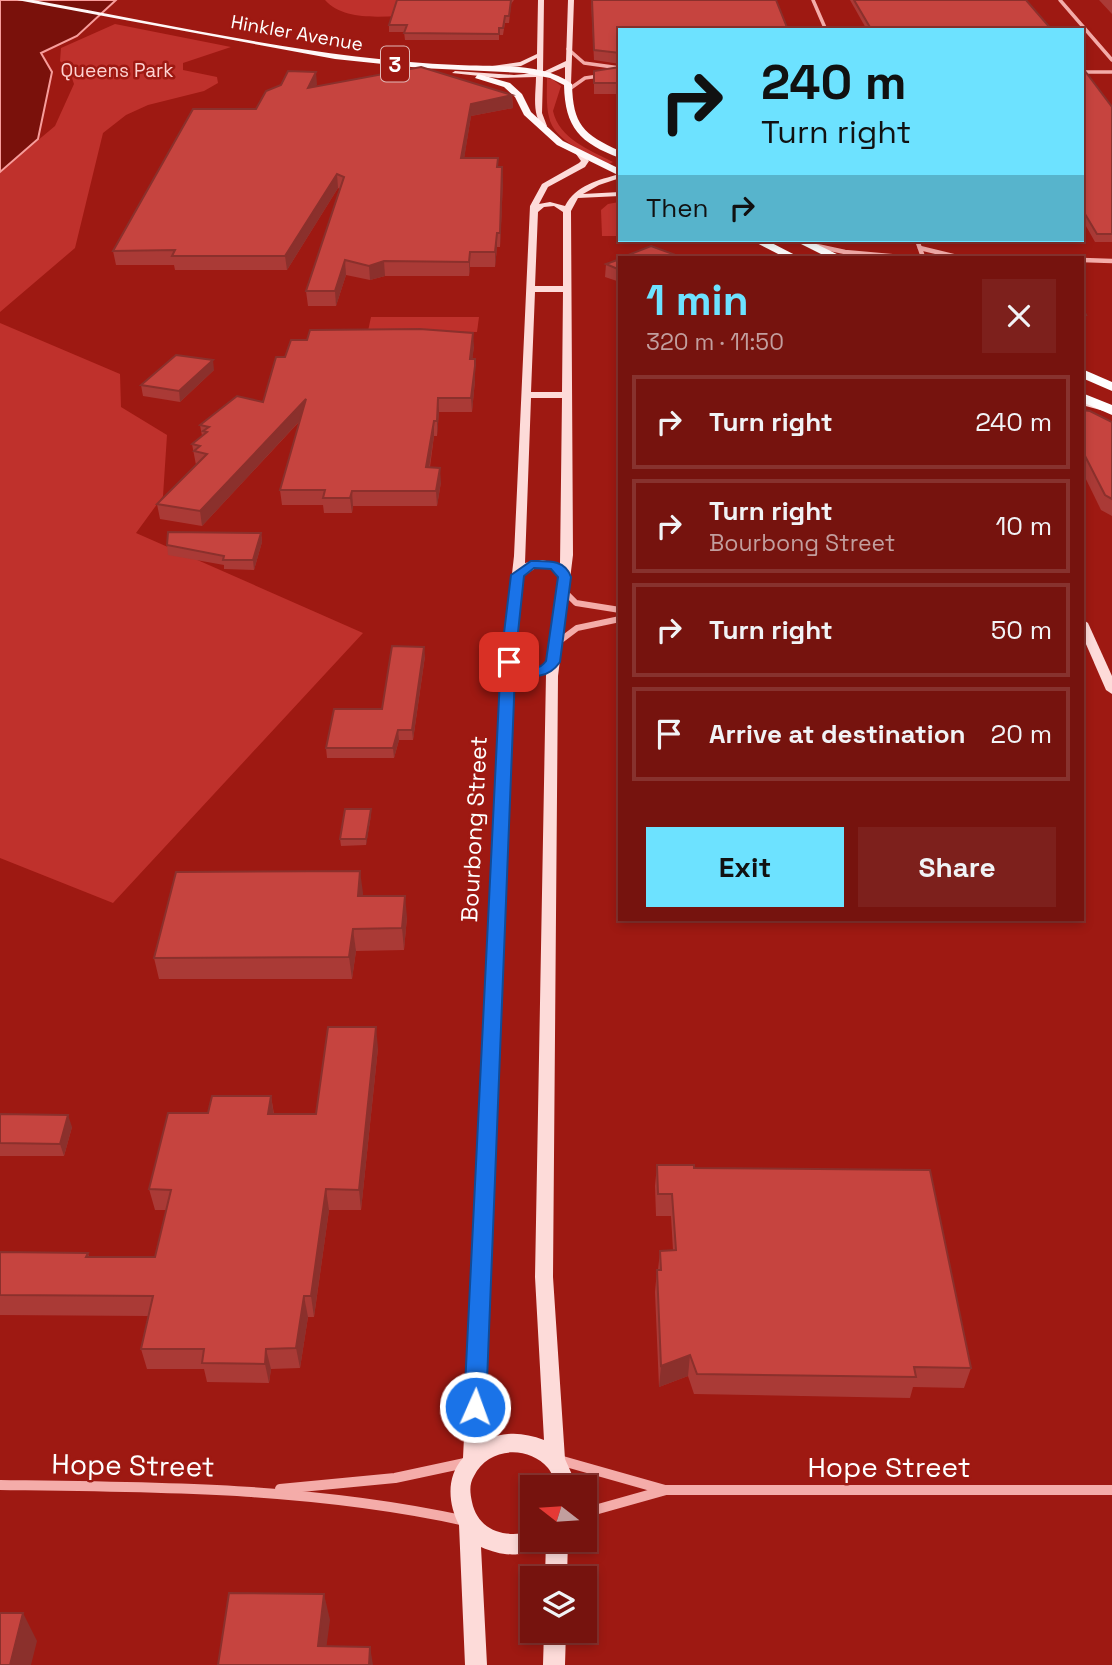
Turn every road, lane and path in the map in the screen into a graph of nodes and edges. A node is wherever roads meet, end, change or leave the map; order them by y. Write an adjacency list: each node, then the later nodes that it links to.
1 (20, 0): 6 (main road, 3)
2 (541, 0): 9 (street)
3 (570, 0): 8 (street)
4 (813, 0): 7 (street)
5 (1060, 0): 10 (street)
6 (131, 22): 12 (main road, Hinkler Avenue / 3); 17 (main road, Hinkler Avenue / 3)
7 (825, 28)
8 (568, 48): 11 (street); 13 (street)
9 (539, 55): 12 (street); 18 (street)
10 (1112, 60)
11 (569, 62): 18 (street); 19 (street)
12 (441, 67): 18 (main road, Hinkler Avenue / 3)
13 (618, 70)
14 (618, 70): 19 (street)
15 (1084, 72): 16 (street)
16 (1112, 72)
17 (455, 74): 18 (street, 3); 20 (main road, 3)
18 (540, 74): 19 (main road, 3); 20 (street)
19 (568, 87): 22 (main road)
20 (544, 126): 21 (main road, 3)
21 (580, 154): 23 (main road, 3); 27 (street)
22 (618, 154)
23 (618, 172): 24 (street); 28 (street)
24 (591, 176)
25 (573, 180): 27 (street)
26 (618, 194): 28 (street)
27 (535, 206): 28 (street); 40 (street, Bourbong Street)
28 (569, 206): 41 (street)
29 (761, 242): 33 (highway)
30 (804, 242): 34 (highway); 35 (street)
31 (918, 242): 32 (street)
32 (920, 248): 36 (street); 37 (street)
33 (791, 256)
34 (834, 256)
35 (890, 256)
36 (923, 256)
37 (953, 256)
38 (1084, 260): 39 (street)
39 (1112, 261)
40 (531, 289): 41 (street); 44 (street, Bourbong Street)
41 (567, 289): 45 (street)
42 (1084, 374): 43 (highway)
43 (1112, 387)
44 (526, 395): 45 (street); 49 (street, Bourbong Street)
45 (567, 395): 50 (street)
46 (1084, 398): 48 (highway)
47 (1084, 403): 48 (street)
48 (1110, 411)
49 (518, 575): 50 (street); 55 (street, Bourbong Street)
50 (563, 582): 51 (street); 54 (street)
51 (618, 610)
52 (618, 619): 54 (street)
53 (1084, 627): 57 (street)
54 (555, 646): 56 (street)
55 (508, 658): 56 (street); 59 (street, Bourbong Street)
56 (553, 662): 58 (street)
57 (1112, 690)
58 (555, 1459): 59 (street); 60 (street); 62 (street, Hope Street)
59 (472, 1461): 64 (street, Hope Street); 66 (street, Bourbong Street)
60 (565, 1475)
61 (0, 1485): 64 (street, Hope Street)
62 (666, 1490): 63 (street, Hope Street); 65 (street, Hope Street)
63 (1112, 1490)
64 (265, 1491): 66 (street, Hope Street)
65 (597, 1509)
66 (468, 1523): 67 (street); 69 (street)
67 (520, 1544)
68 (555, 1643): 70 (street)
69 (476, 1665)
70 (554, 1665)

